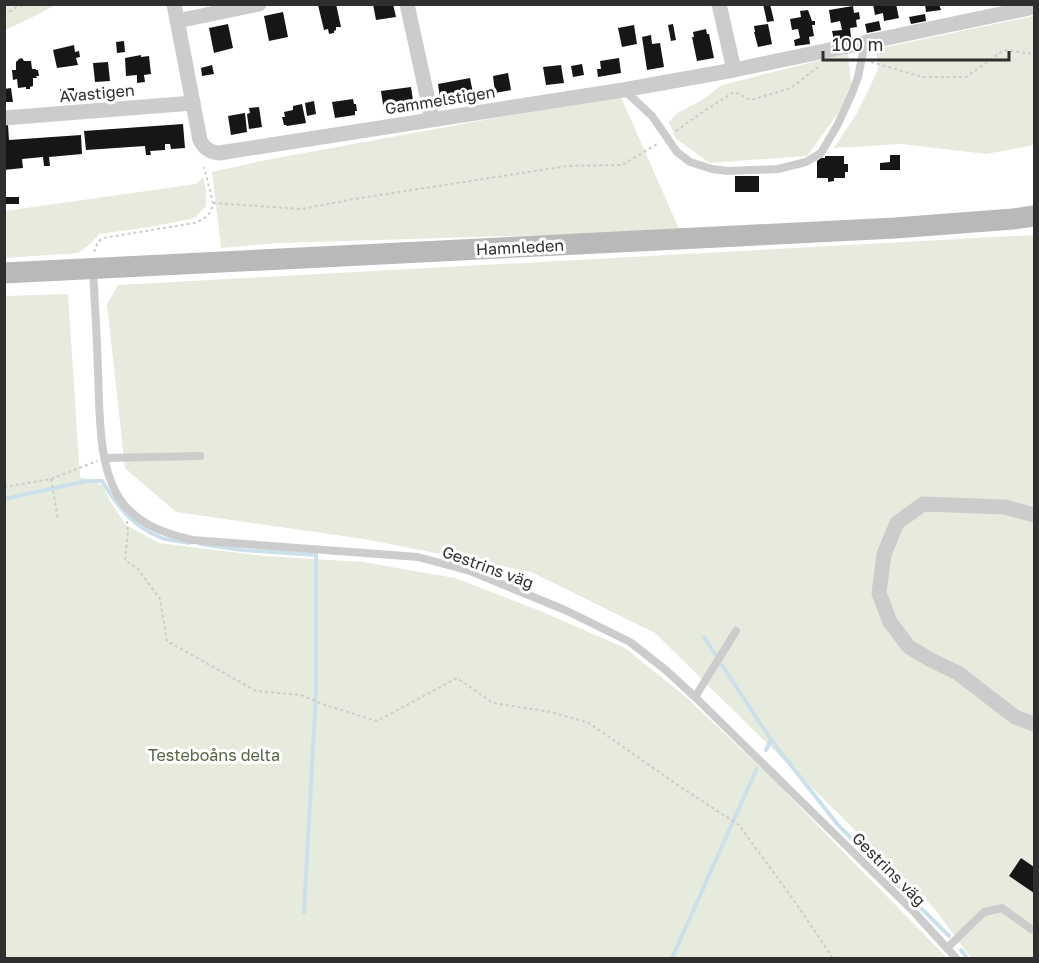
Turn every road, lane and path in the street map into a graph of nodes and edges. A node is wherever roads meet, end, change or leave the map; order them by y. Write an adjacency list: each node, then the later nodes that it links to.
1 (26, 4): 8 (path)
2 (174, 4): 9 (street)
3 (259, 4): 9 (street)
4 (407, 4): 18 (street)
5 (719, 4): 14 (street)
6 (1035, 7): 7 (street, Gammelstigen)
7 (1001, 9): 10 (street, Gammelstigen)
8 (4, 15)
9 (177, 21): 16 (street)
10 (866, 42): 12 (lane); 14 (street, Gammelstigen)
11 (1035, 54): 12 (path)
12 (862, 60): 19 (lane)
13 (822, 63): 19 (path)
14 (734, 70): 15 (street, Gammelstigen)
15 (623, 90): 18 (street, Gammelstigen); 19 (lane)
16 (192, 103): 17 (street, Avastigen); 18 (street, Gammelstigen)
17 (4, 118)
18 (432, 119)
19 (667, 138): 21 (path)
20 (204, 167): 21 (path)
21 (213, 203): 23 (path)
22 (1035, 216): 23 (main road, Hamnleden)
23 (93, 269): 24 (main road, Hamnleden); 26 (lane, Gestrins väg)
24 (4, 273)
25 (200, 456): 26 (lane)
26 (105, 458): 27 (path); 33 (lane, Gestrins väg)
27 (51, 479): 28 (path); 31 (path)
28 (4, 487)
29 (1035, 515): 34 (street)
30 (127, 517): 37 (path)
31 (58, 519)
32 (736, 632): 33 (lane)
33 (694, 697): 36 (lane, Gestrins väg)
34 (1035, 724)
35 (1031, 929): 36 (lane)
36 (947, 948): 38 (lane, Gestrins väg)
37 (836, 958)
38 (956, 958)

